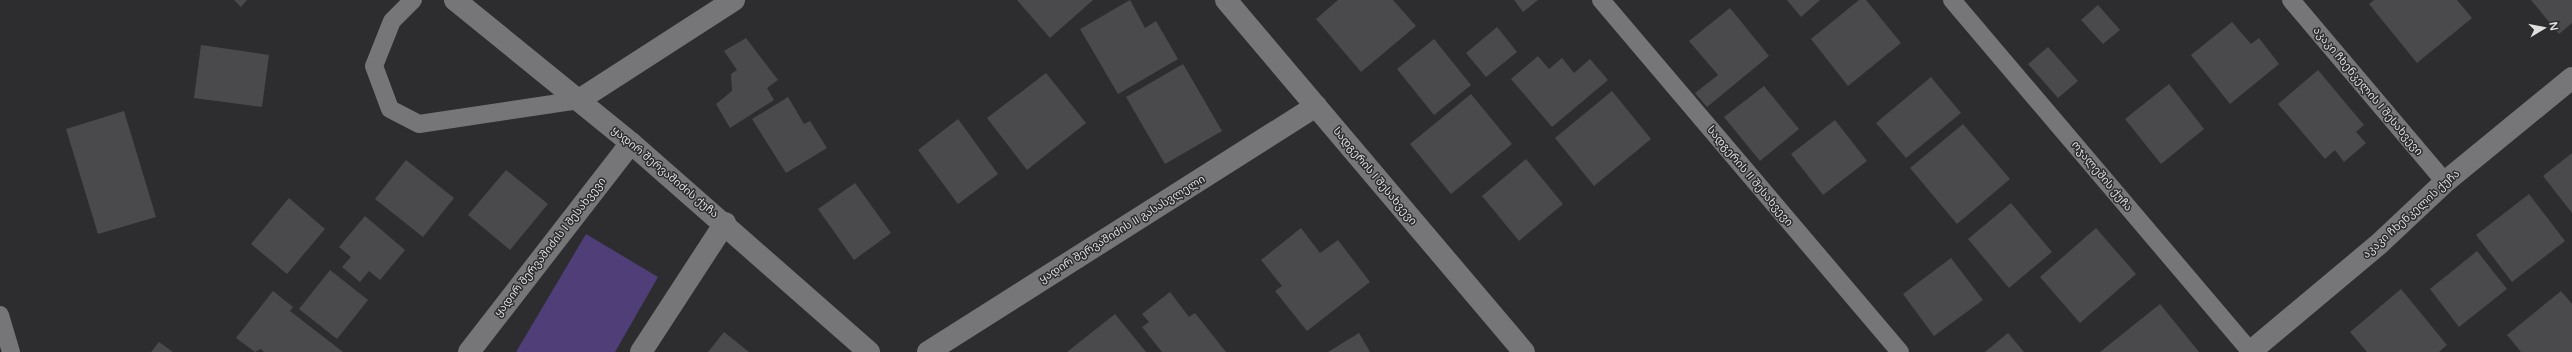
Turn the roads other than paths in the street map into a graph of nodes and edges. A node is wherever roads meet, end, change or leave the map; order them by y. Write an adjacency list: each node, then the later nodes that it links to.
1 (413, 0): 9 (lane)
2 (455, 0): 9 (street, ყადირ შერვაშიძის ქუჩა)
3 (734, 0): 9 (street)
4 (1226, 0): 10 (street, სადგერის I შესახვევი)
5 (1601, 0): 21 (lane, სადგერის II შესახვევი)
6 (1952, 0): 22 (lane, ოჯალეშის ქუჩა)
7 (2291, 0): 12 (lane, აკაკი ჩხენკელის I შესახვევი)
8 (2572, 78): 12 (street, აკაკი ჩხენკელის ქუჩა)
9 (579, 100): 11 (street, ყადირ შერვაშიძის ქუჩა)
10 (1316, 106): 19 (street, ყადირ შერვაშიძის II გასასვლელი); 20 (street, სადგერის I შესახვევი)
11 (631, 143): 13 (street, ყადირ შერვაშიძის ქუჩა); 16 (street, ყადირ შერვაშიძის I შესახვევი)
12 (2445, 182): 22 (street, აკაკი ჩხენკელის ქუჩა)
13 (725, 223): 17 (street); 18 (street, ყადირ შერვაშიძის ქუჩა)
14 (0, 314): 15 (lane)
15 (11, 352)
16 (469, 352)
17 (640, 352)
18 (869, 352)
19 (928, 352)
20 (1524, 352)
21 (1900, 352)
22 (2251, 352)

